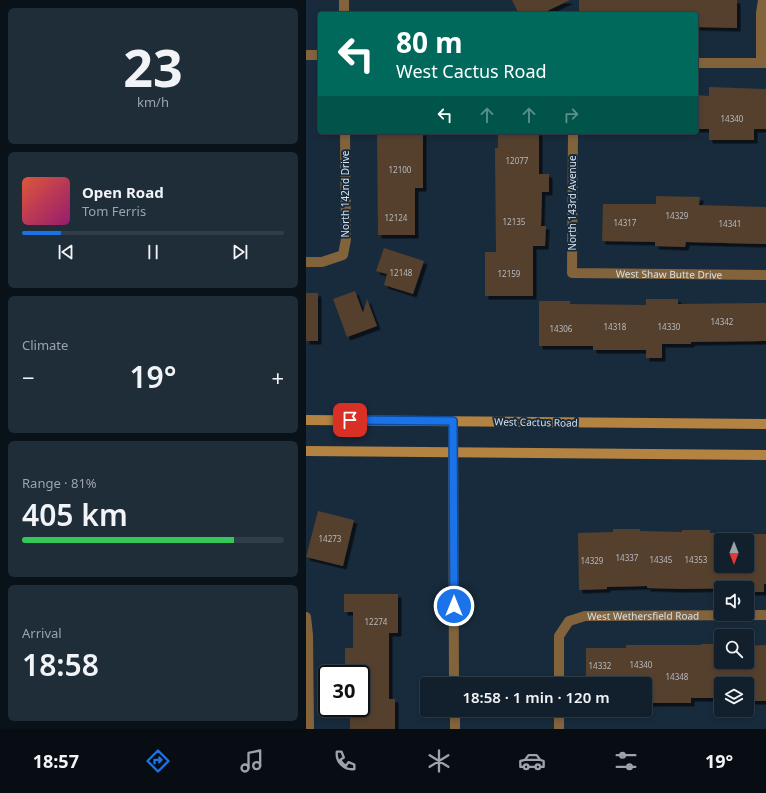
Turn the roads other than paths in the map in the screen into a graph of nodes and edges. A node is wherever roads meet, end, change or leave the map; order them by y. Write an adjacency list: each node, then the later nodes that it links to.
1 (344, 0): 3 (street)
2 (763, 0): 7 (street)
3 (344, 12)
4 (306, 55): 5 (street)
5 (318, 55)
6 (698, 63): 7 (street)
7 (763, 63)
8 (345, 134): 10 (street, North 142nd Drive)
9 (572, 134): 11 (street, North 143rd Avenue)
10 (306, 262)
11 (572, 273): 12 (street, West Shaw Butte Drive)
12 (766, 275)
13 (306, 420): 14 (main road, West Cactus Road)
14 (453, 421): 15 (main road, West Cactus Road); 17 (street)
15 (766, 424)
16 (306, 451): 17 (main road)
17 (453, 452): 18 (main road); 21 (street)
18 (766, 455)
19 (766, 615): 22 (street, West Wethersfield Road)
20 (306, 617): 25 (street)
21 (454, 677)
22 (559, 677)
23 (455, 717): 26 (street)
24 (559, 717): 27 (street)
25 (309, 729)
26 (455, 729)
27 (559, 729)

